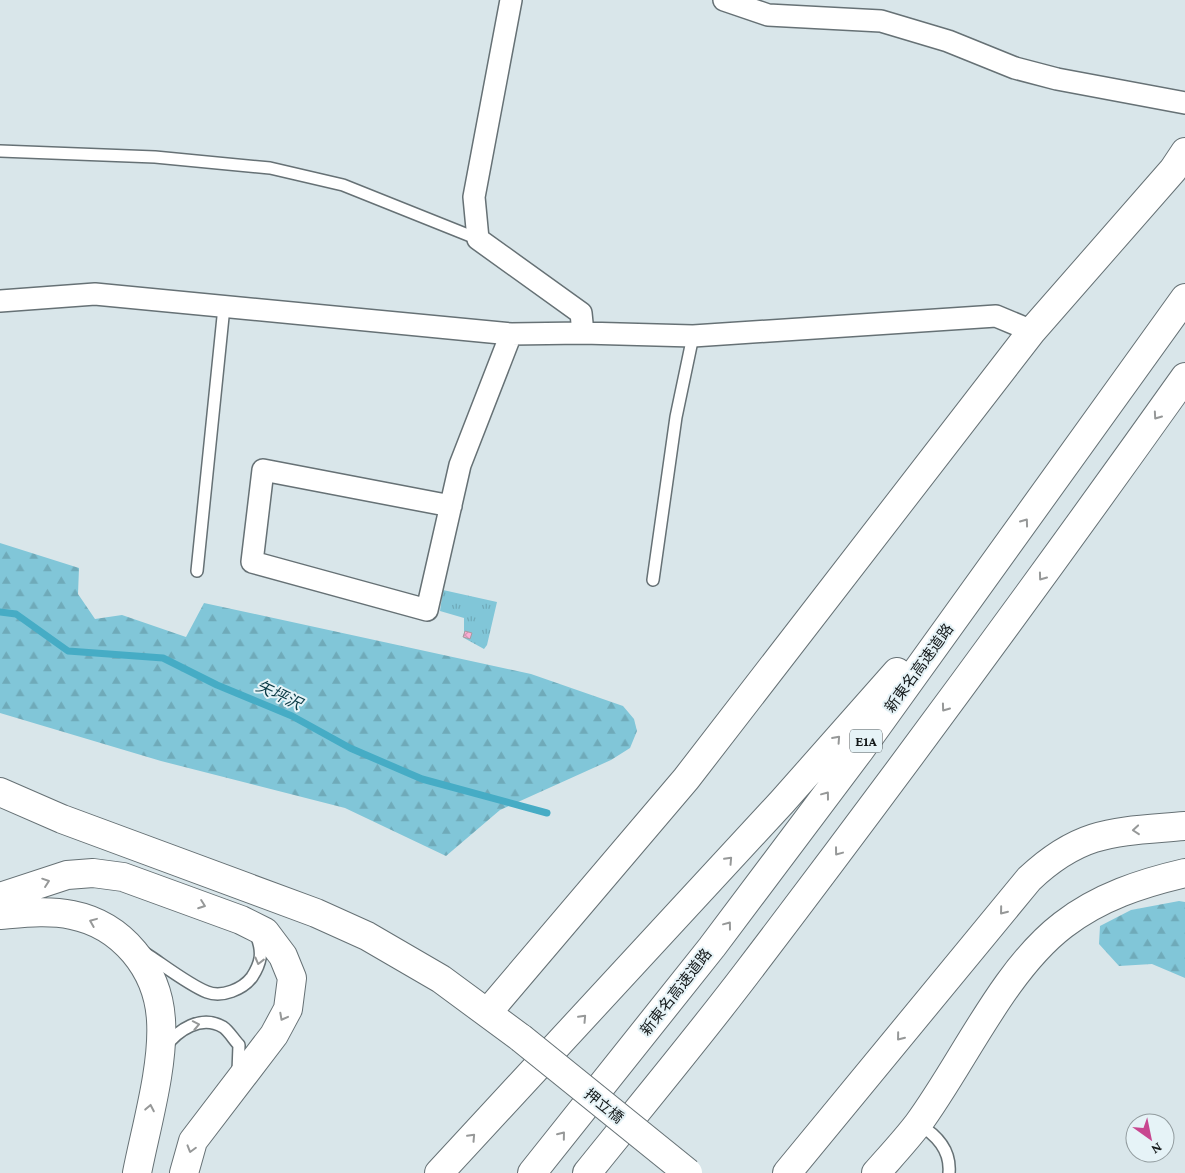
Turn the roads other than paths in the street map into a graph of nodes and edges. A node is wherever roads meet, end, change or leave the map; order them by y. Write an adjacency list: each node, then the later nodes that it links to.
1 (511, 0): 6 (street)
2 (724, 0): 3 (street)
3 (1185, 104)
4 (0, 151): 6 (lane)
5 (1185, 152): 10 (main road)
6 (478, 239): 11 (street)
7 (1185, 298): 16 (main road, 新東名高速道路 / E1A, one-way to 7)
8 (0, 301): 9 (street)
9 (224, 307): 12 (street); 17 (lane)
10 (1032, 332): 13 (street); 26 (main road)
11 (583, 333): 12 (street); 13 (street)
12 (511, 334): 15 (street)
13 (693, 336): 18 (lane)
14 (1185, 376): 34 (main road, one-way to 34)
15 (451, 506): 15 (street)
16 (1005, 550): 32 (main road, one-way to 16); 33 (main road, 新東名高速道路 / E1A, one-way to 16)
17 (197, 571)
18 (653, 580)
19 (0, 792): 26 (main road, 押立橋)
20 (1185, 826): 36 (main road, one-way to 36)
21 (1185, 873): 29 (main road)
22 (0, 897): 24 (main road, one-way to 24)
23 (0, 915): 25 (main road, one-way to 23)
24 (241, 920): 25 (lane, one-way to 25); 28 (main road, one-way to 28)
25 (123, 939): 27 (main road)
26 (488, 1012): 35 (main road, 押立橋, bridge)
27 (159, 1054): 28 (lane, one-way to 28); 30 (main road, one-way to 27)
28 (237, 1083): 31 (main road, one-way to 31)
29 (918, 1124): 37 (main road); 38 (lane)
30 (137, 1173)
31 (184, 1173)
32 (439, 1173)
33 (532, 1173)
34 (587, 1173)
35 (688, 1173)
36 (786, 1173)
37 (876, 1173)
38 (949, 1173)

